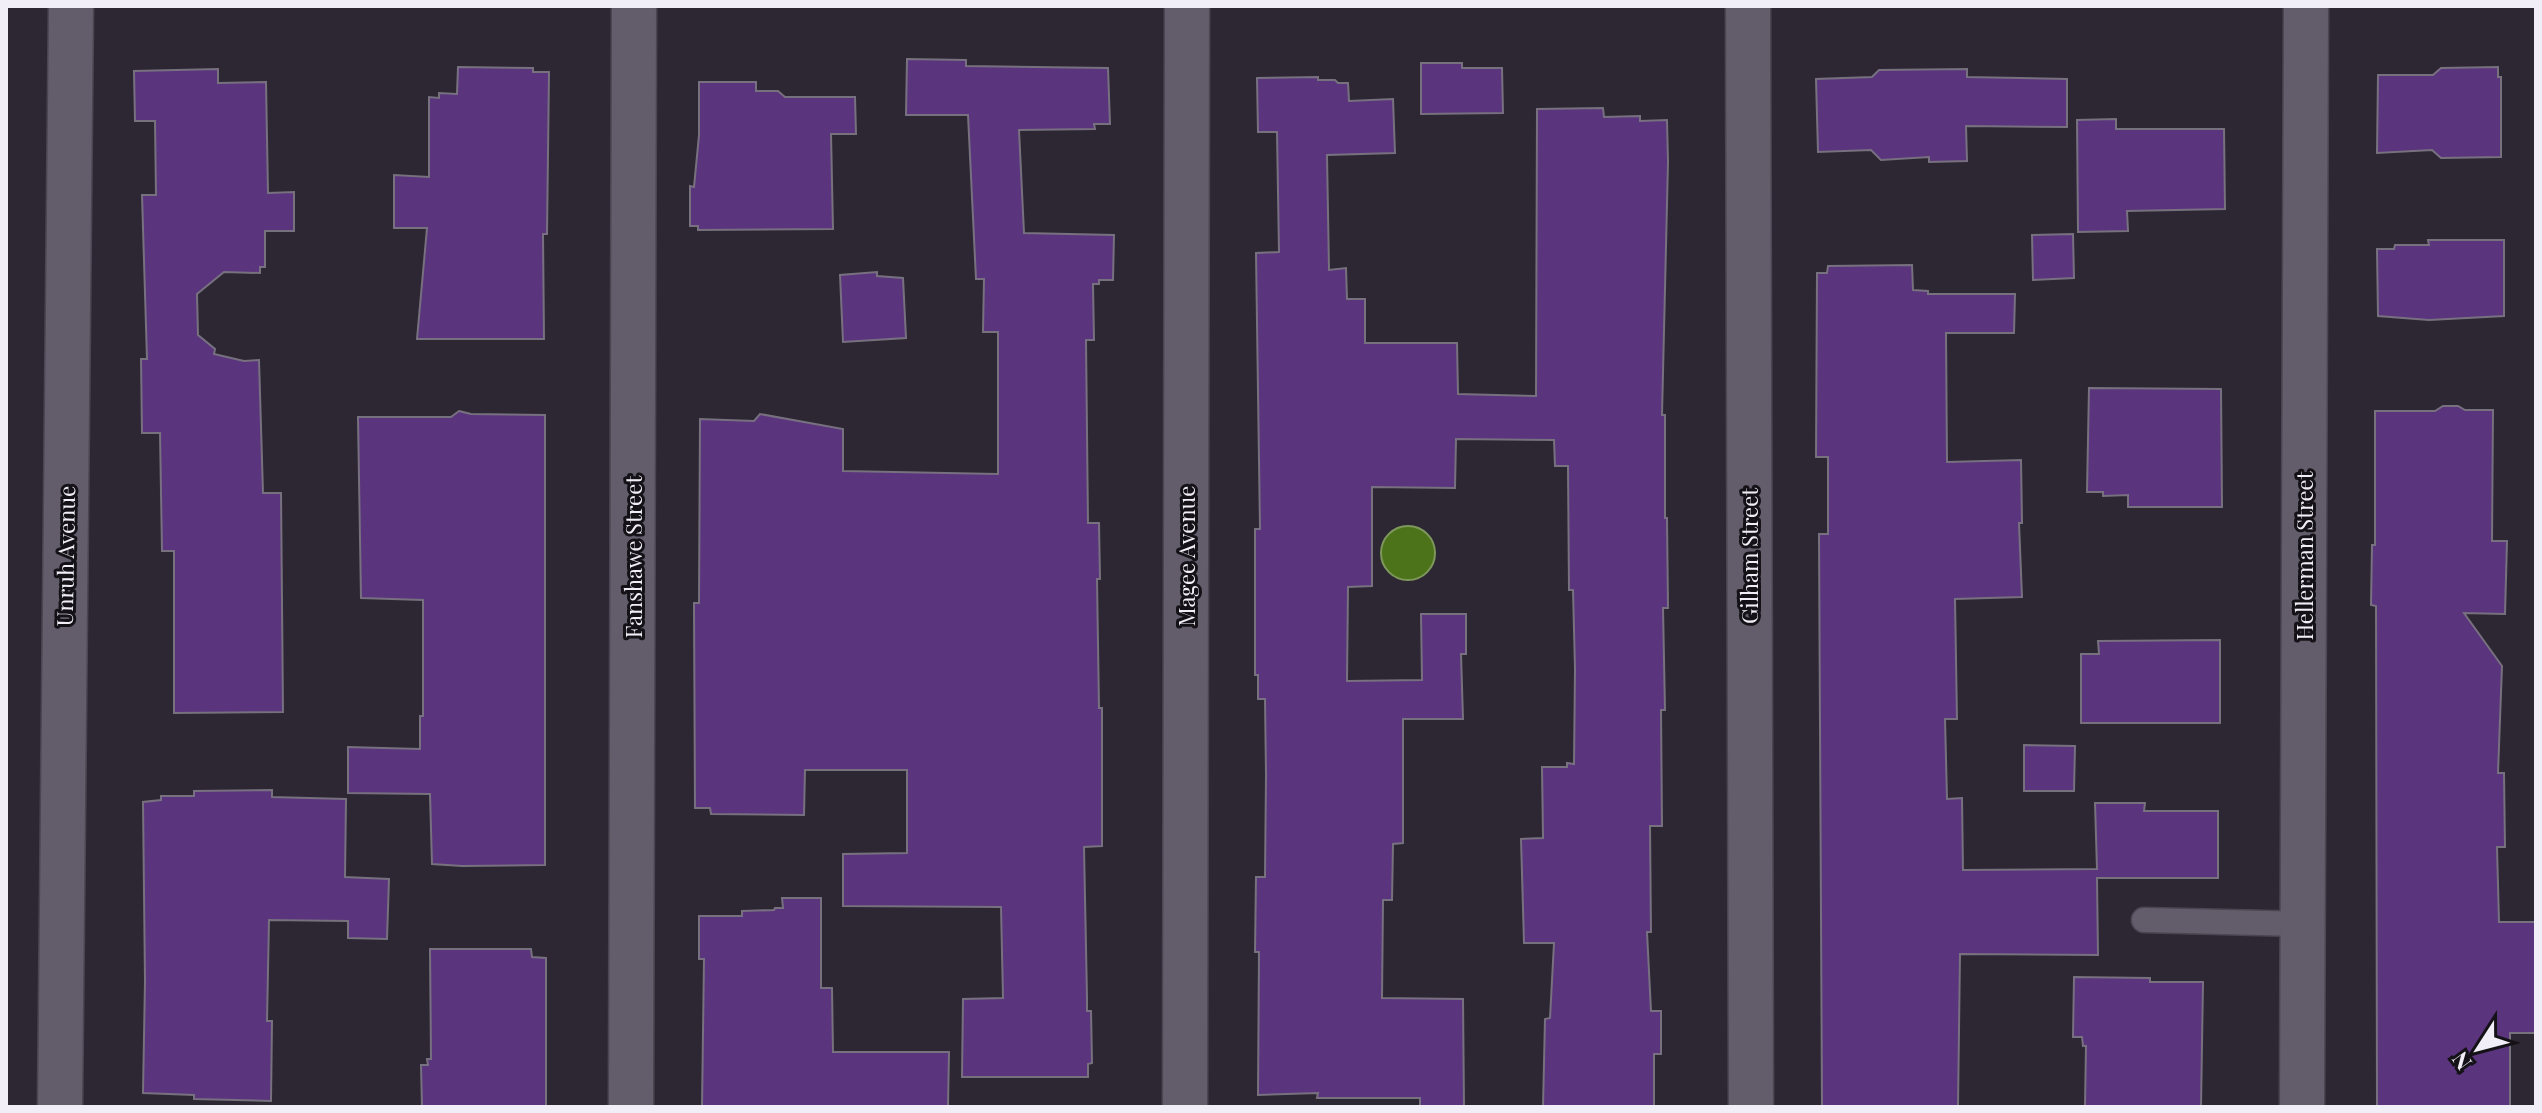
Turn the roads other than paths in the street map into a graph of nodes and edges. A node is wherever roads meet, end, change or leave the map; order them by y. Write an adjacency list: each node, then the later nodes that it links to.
1 (71, 6): 8 (street, Unruh Avenue)
2 (634, 6): 9 (street, Fanshawe Street)
3 (1187, 6): 10 (street, Magee Avenue)
4 (1748, 6): 11 (street, Gilham Street)
5 (2306, 6): 7 (street, Hellerman Street)
6 (2144, 920): 7 (lane)
7 (2303, 924): 12 (street, Hellerman Street)
8 (60, 1107)
9 (631, 1107)
10 (1185, 1107)
11 (1751, 1107)
12 (2302, 1107)

